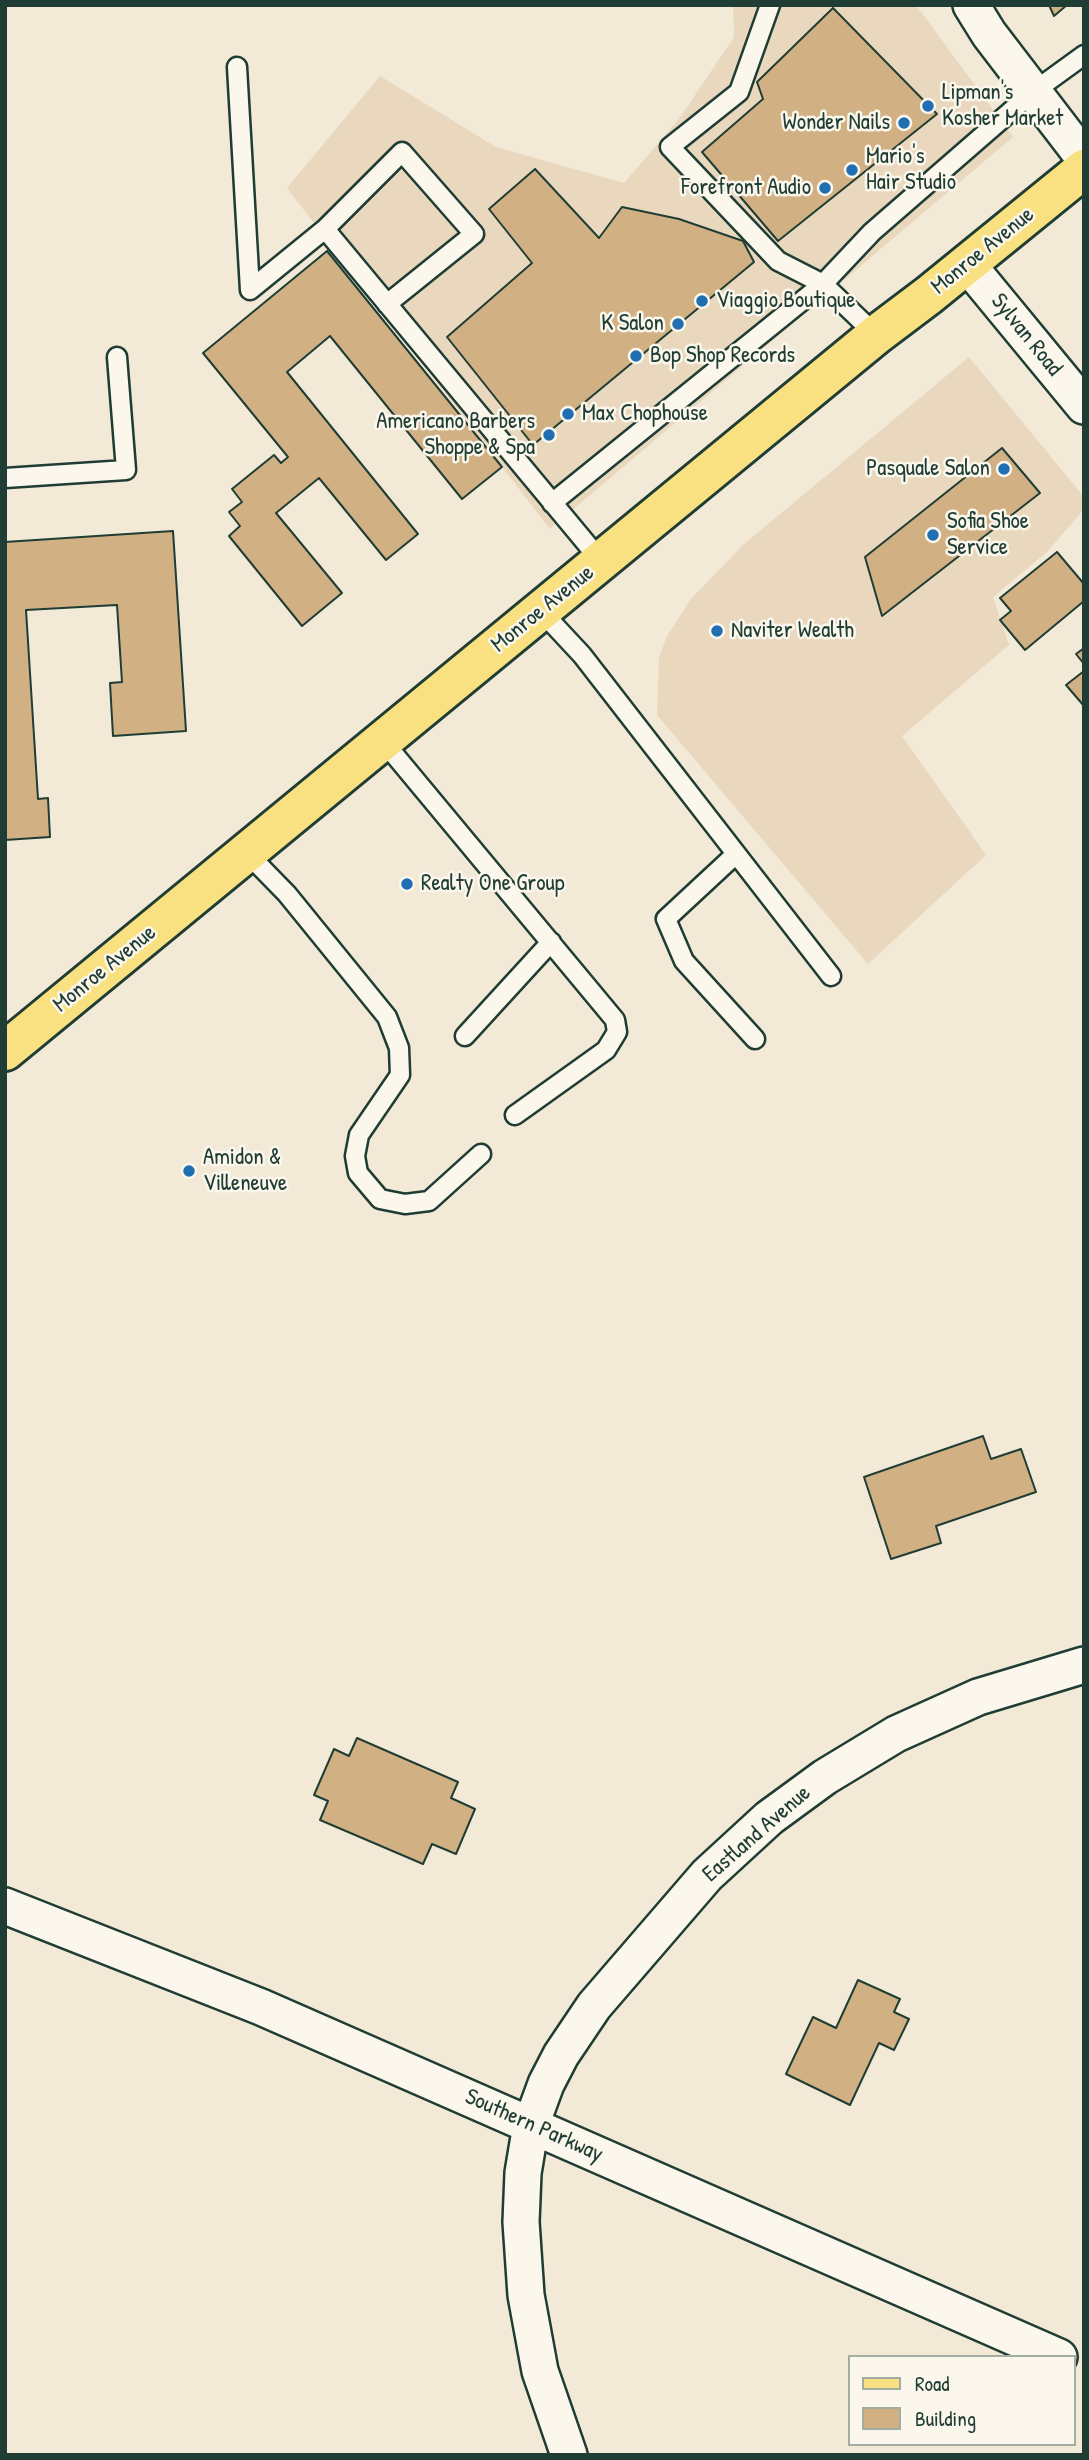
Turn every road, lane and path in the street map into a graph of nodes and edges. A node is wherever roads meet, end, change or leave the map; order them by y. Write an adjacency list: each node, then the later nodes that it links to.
1 (770, 5): 10 (lane)
2 (971, 5): 5 (street)
3 (1084, 55): 5 (lane)
4 (237, 67): 8 (lane)
5 (1033, 92): 6 (street); 10 (lane)
6 (1084, 158)
7 (1084, 169): 9 (main road, Monroe Avenue)
8 (325, 229): 11 (lane); 11 (lane)
9 (967, 264): 12 (main road, Monroe Avenue); 14 (street, Sylvan Road)
10 (823, 284): 12 (lane); 16 (lane)
11 (387, 304): 16 (lane)
12 (876, 335): 17 (main road, Monroe Avenue)
13 (117, 357): 15 (lane)
14 (1084, 406)
15 (5, 478)
16 (552, 503): 17 (lane)
17 (601, 561): 18 (main road, Monroe Avenue)
18 (541, 611): 19 (main road, Monroe Avenue); 21 (lane)
19 (383, 741): 20 (main road, Monroe Avenue); 22 (lane)
20 (247, 853): 26 (main road, Monroe Avenue); 28 (lane)
21 (736, 854): 23 (lane); 25 (lane)
22 (551, 942): 24 (lane); 27 (lane)
23 (831, 976)
24 (465, 1036)
25 (755, 1039)
26 (5, 1051)
27 (516, 1115)
28 (481, 1154)
29 (1084, 1665): 31 (street, Eastland Avenue)
30 (5, 1906): 31 (street, Southern Parkway)
31 (531, 2125): 32 (street, Southern Parkway); 33 (street, Eastland Avenue)
32 (1054, 2355)
33 (569, 2455)

